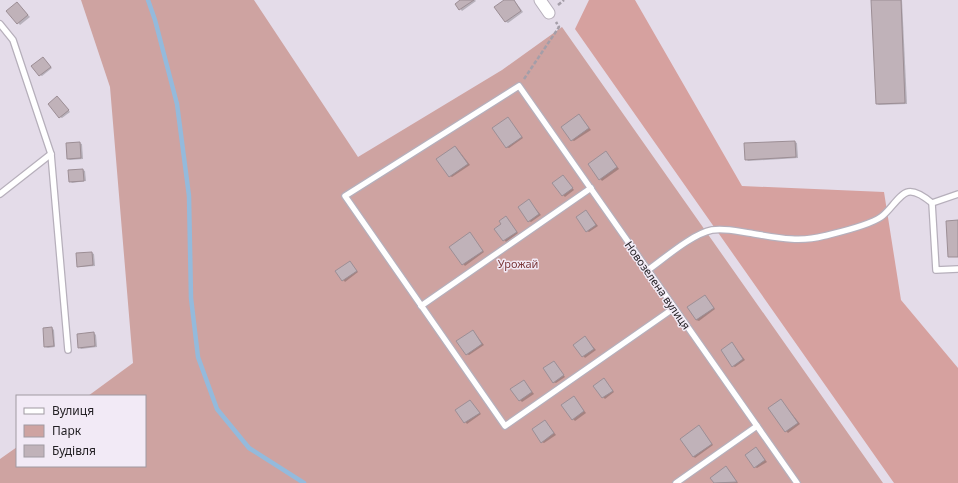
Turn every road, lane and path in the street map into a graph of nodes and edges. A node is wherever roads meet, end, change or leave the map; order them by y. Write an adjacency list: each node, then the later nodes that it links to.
1 (540, 0): 2 (street)
2 (549, 13)
3 (0, 24): 6 (lane)
4 (559, 27): 5 (path)
5 (519, 86): 7 (lane, Новозелена вулиця); 13 (lane)
6 (51, 154): 8 (lane); 15 (lane)
7 (591, 188): 12 (lane, Новозелена вулиця); 13 (lane)
8 (0, 194)
9 (958, 194): 10 (lane)
10 (932, 203): 11 (lane); 12 (lane)
11 (958, 269)
12 (648, 270): 14 (lane, Новозелена вулиця)
13 (421, 306): 14 (lane)
14 (674, 308): 16 (lane, Новозелена вулиця)
15 (68, 350)
16 (757, 426): 17 (lane); 18 (lane, Новозелена вулиця)
17 (676, 483)
18 (797, 483)

